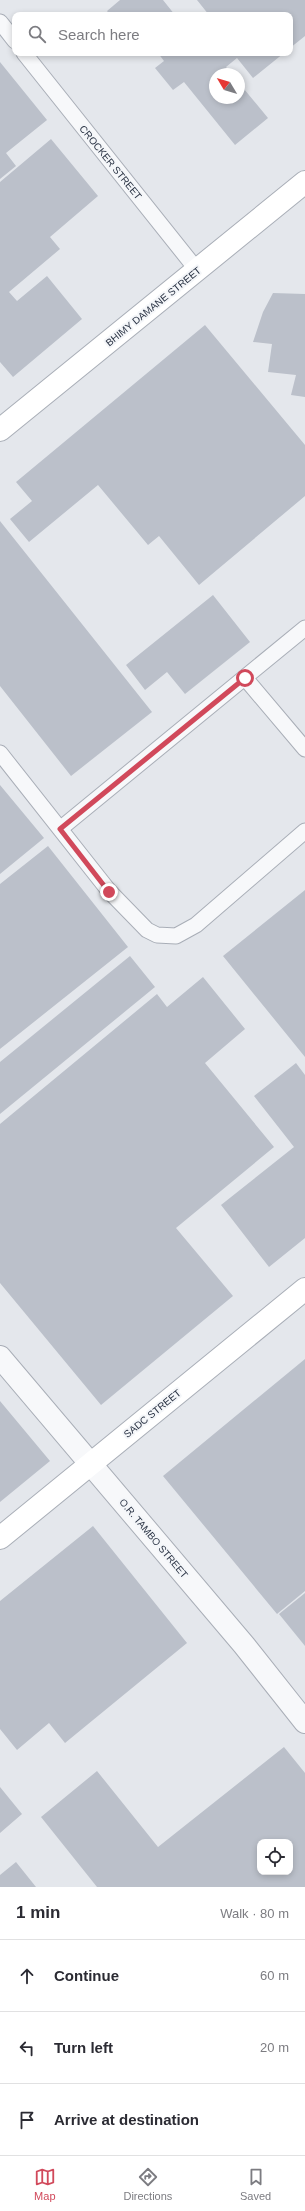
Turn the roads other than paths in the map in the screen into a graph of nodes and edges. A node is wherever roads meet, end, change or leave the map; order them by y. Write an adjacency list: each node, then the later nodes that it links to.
1 (0, 22): 2 (lane)
2 (12, 37)
3 (26, 56): 5 (lane, CROCKER STREET)
4 (305, 182): 5 (main road, BHIMY DAMANE STREET)
5 (197, 270): 6 (main road, BHIMY DAMANE STREET)
6 (0, 430)
7 (305, 628): 8 (lane)
8 (245, 678): 9 (lane); 11 (lane)
9 (305, 749)
10 (0, 753): 11 (lane)
11 (60, 829): 12 (lane)
12 (305, 831)
13 (305, 1288): 15 (main road, SADC STREET)
14 (0, 1357): 15 (street, O.R. TAMBO STREET)
15 (90, 1464): 16 (main road, SADC STREET); 17 (street, O.R. TAMBO STREET)
16 (0, 1538)
17 (305, 1722)

